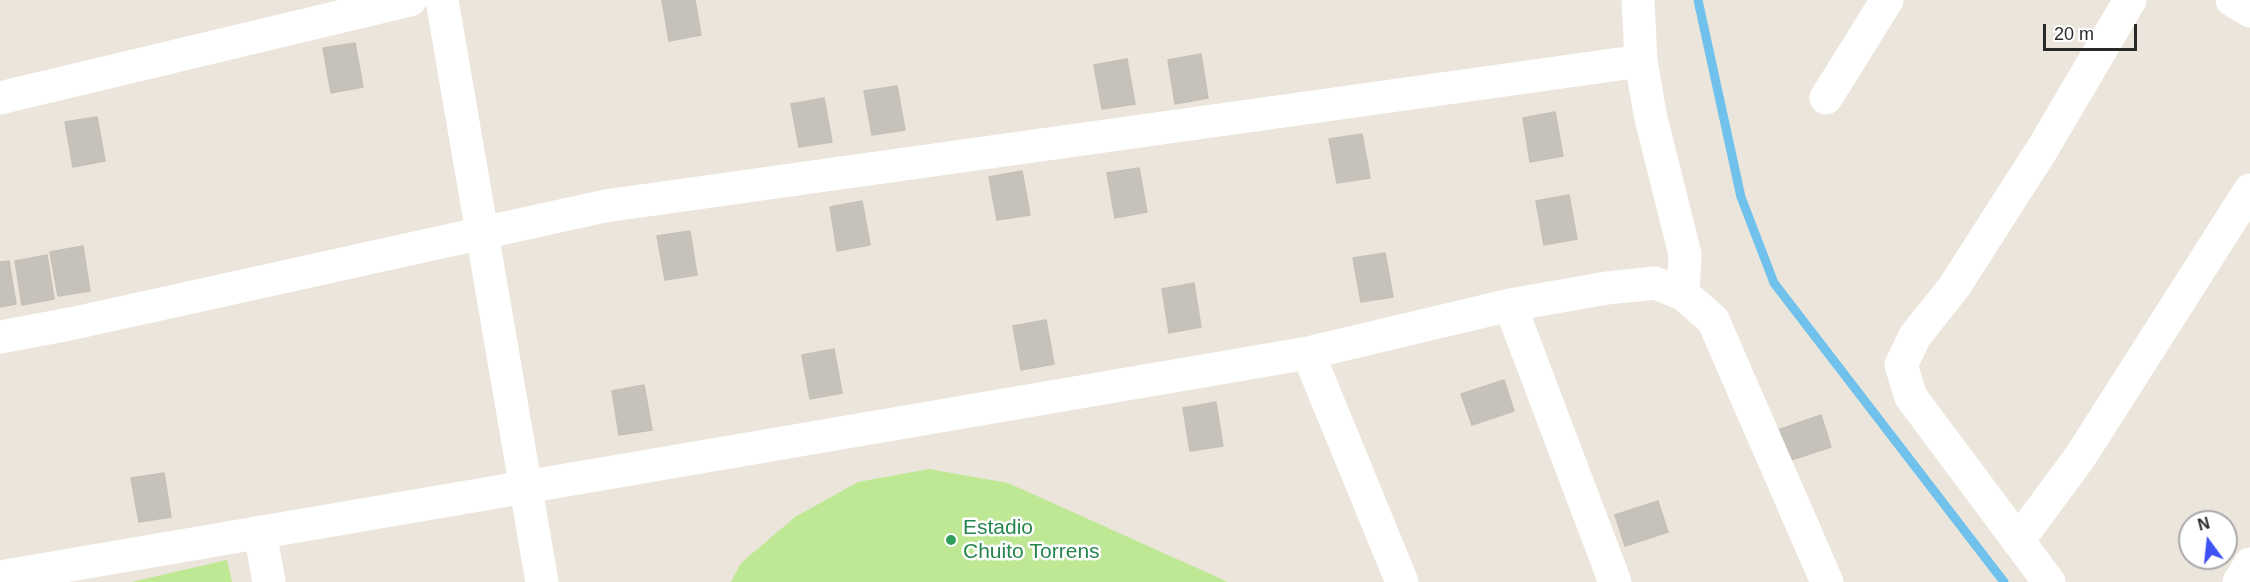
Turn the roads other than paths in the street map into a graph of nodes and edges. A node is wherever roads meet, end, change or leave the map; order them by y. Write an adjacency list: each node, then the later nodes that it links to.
1 (410, 0): 10 (street)
2 (442, 0): 12 (street)
3 (1638, 0): 8 (street)
4 (1887, 0): 9 (street)
5 (2130, 0): 19 (street)
6 (2232, 0): 7 (street)
7 (2250, 11)
8 (1641, 61): 12 (street); 13 (street)
9 (1826, 98)
10 (0, 99)
11 (2250, 190): 19 (street)
12 (482, 233): 15 (street); 17 (street)
13 (1683, 294): 14 (street); 26 (street)
14 (1510, 305): 16 (street); 25 (street)
15 (0, 337)
16 (1308, 353): 17 (street); 24 (street)
17 (526, 487): 18 (street); 23 (street)
18 (260, 532): 21 (street); 22 (street)
19 (2018, 541): 27 (street)
20 (2250, 564): 28 (street)
21 (12, 572)
22 (269, 582)
23 (542, 582)
24 (1401, 582)
25 (1615, 582)
26 (1827, 582)
27 (2049, 582)
28 (2239, 582)

